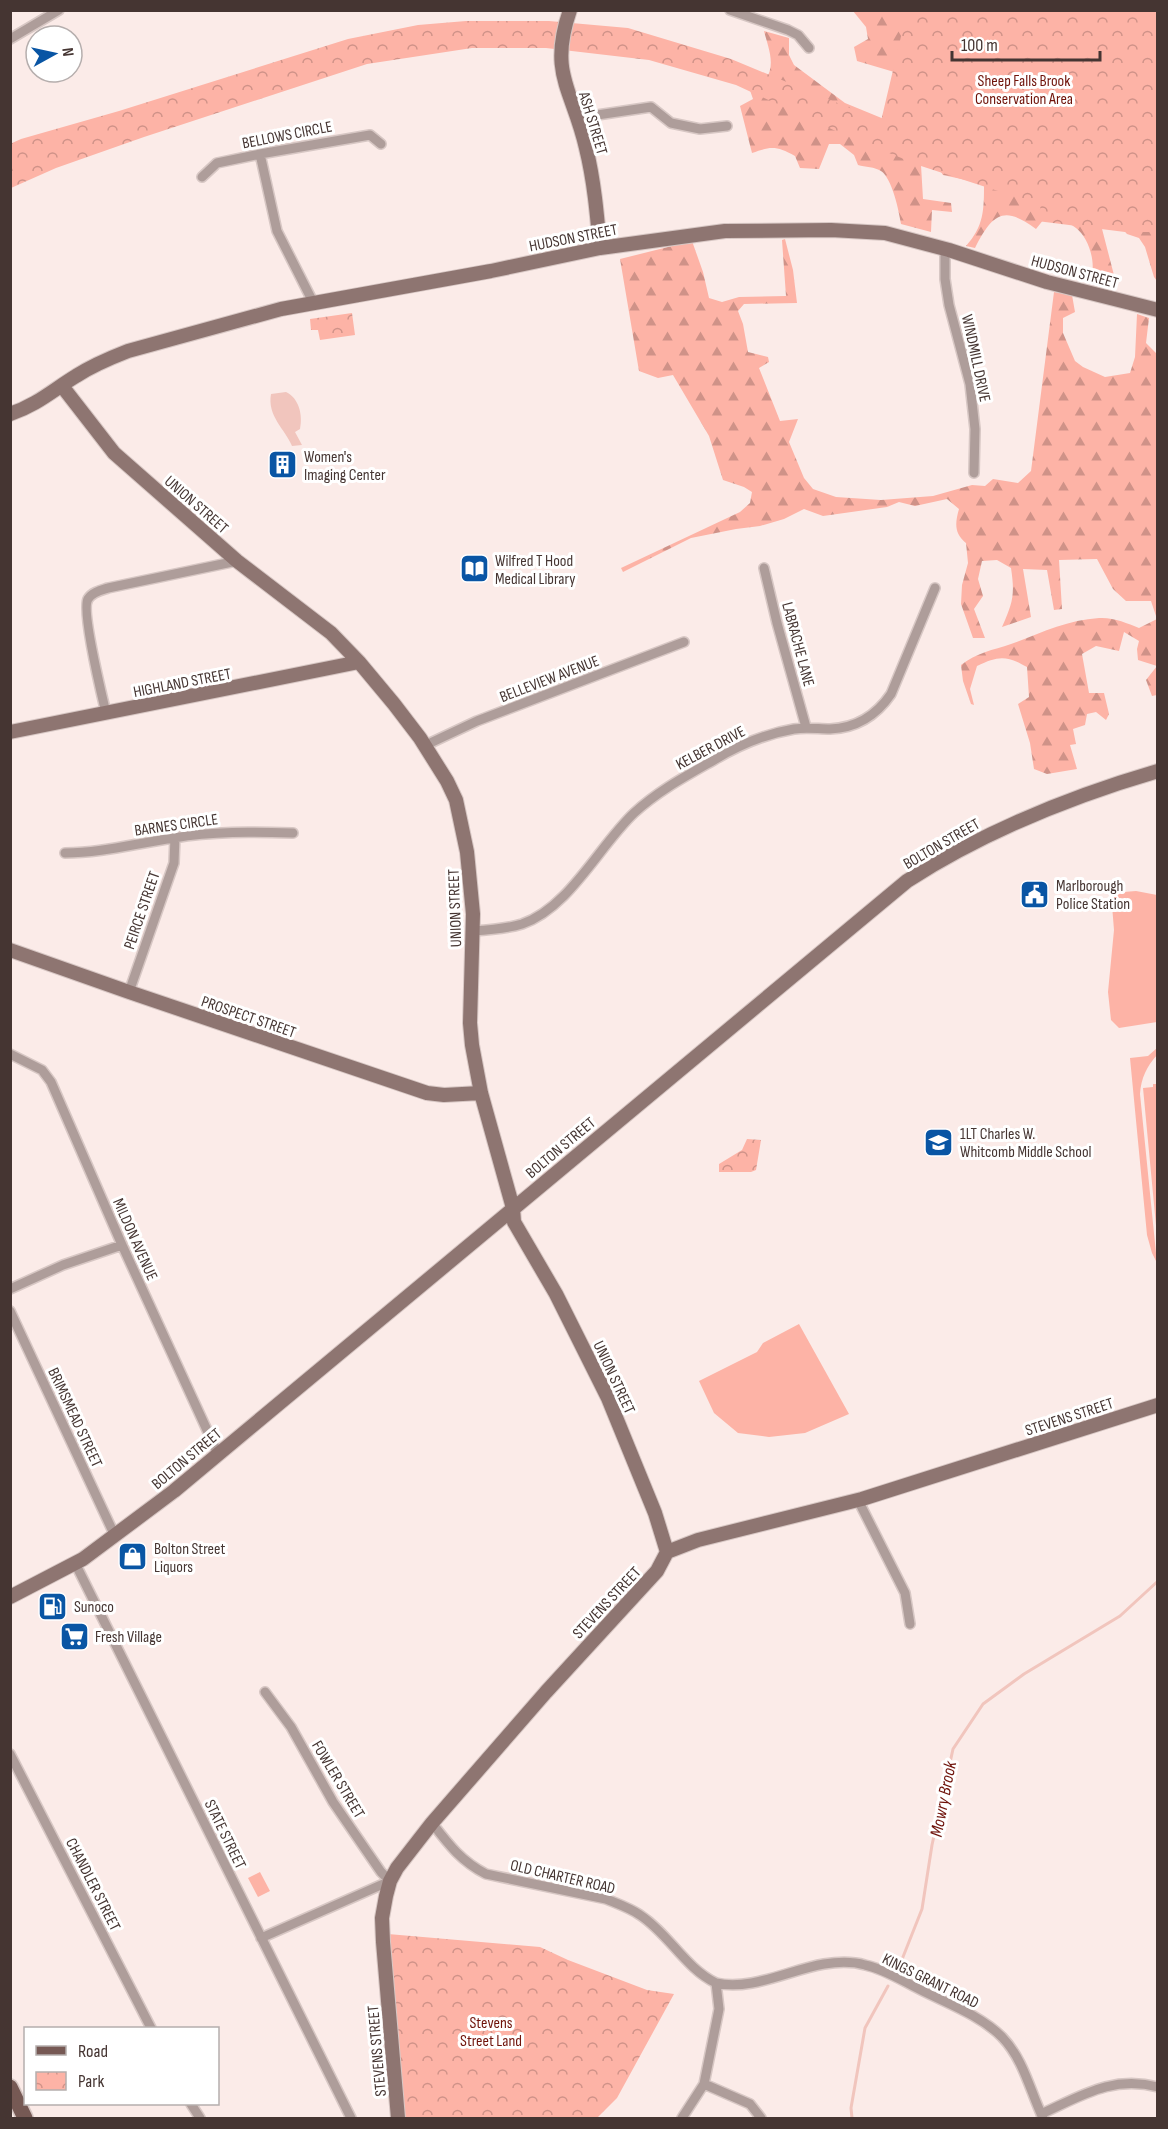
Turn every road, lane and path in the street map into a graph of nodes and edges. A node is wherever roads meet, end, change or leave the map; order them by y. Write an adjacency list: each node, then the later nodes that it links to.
1 (59, 10): 4 (street)
2 (570, 10): 6 (street, ASH STREET)
3 (730, 10): 5 (street)
4 (10, 39)
5 (809, 48)
6 (577, 118): 7 (street); 11 (street, ASH STREET)
7 (727, 126)
8 (381, 144): 9 (street, BELLOWS CIRCLE)
9 (260, 154): 10 (street, BELLOWS CIRCLE); 13 (street)
10 (201, 177)
11 (600, 248): 12 (street, HUDSON STREET); 13 (street, HUDSON STREET)
12 (945, 249): 14 (street, HUDSON STREET); 17 (street, WINDMILL DRIVE)
13 (313, 302): 15 (street, HUDSON STREET)
14 (1158, 310)
15 (62, 386): 16 (street, HUDSON STREET); 18 (street, UNION STREET)
16 (10, 414)
17 (974, 473)
18 (237, 561): 22 (street, UNION STREET); 23 (street)
19 (764, 568): 24 (street, LABRACHE LANE)
20 (935, 588): 24 (street, KELBER DRIVE)
21 (684, 642): 26 (street, BELLEVIEW AVENUE)
22 (359, 662): 23 (street, HIGHLAND STREET); 26 (street, UNION STREET)
23 (106, 713): 25 (street, HIGHLAND STREET)
24 (806, 727): 31 (street, KELBER DRIVE)
25 (10, 732)
26 (426, 745): 31 (street, UNION STREET)
27 (1158, 771): 36 (street, BOLTON STREET)
28 (293, 833): 29 (street, BARNES CIRCLE)
29 (175, 837): 30 (street, BARNES CIRCLE); 33 (street, PEIRCE STREET)
30 (65, 853)
31 (473, 931): 35 (street, UNION STREET)
32 (10, 950): 33 (street, PROSPECT STREET)
33 (129, 992): 35 (street, PROSPECT STREET)
34 (10, 1054): 37 (street, MILDON AVENUE)
35 (481, 1093): 36 (street, UNION STREET)
36 (513, 1208): 41 (street, BOLTON STREET); 44 (street, UNION STREET)
37 (122, 1245): 38 (street); 41 (street, MILDON AVENUE)
38 (10, 1289)
39 (10, 1311): 43 (street, BRIMSMEAD STREET)
40 (1158, 1405): 42 (street, STEVENS STREET)
41 (218, 1454): 43 (street, BOLTON STREET)
42 (858, 1500): 44 (street, STEVENS STREET); 47 (street)
43 (115, 1536): 45 (street, BOLTON STREET)
44 (667, 1552): 50 (street, STEVENS STREET)
45 (75, 1563): 46 (street, BOLTON STREET); 52 (street, STATE STREET)
46 (10, 1597)
47 (910, 1624)
48 (265, 1692): 51 (street, FOWLER STREET)
49 (10, 1754): 54 (street, CHANDLER STREET)
50 (432, 1823): 51 (street, STEVENS STREET); 53 (street, OLD CHARTER ROAD)
51 (390, 1881): 52 (street); 63 (street, STEVENS STREET)
52 (261, 1938): 62 (street, STATE STREET)
53 (716, 1983): 55 (street); 59 (street, KINGS GRANT ROAD)
54 (150, 2027)
55 (704, 2084): 64 (street); 65 (street)
56 (1158, 2087): 59 (street)
57 (10, 2088): 60 (main road)
58 (192, 2105): 61 (street)
59 (1042, 2116)
60 (25, 2118)
61 (200, 2118)
62 (351, 2118)
63 (398, 2118)
64 (682, 2118)
65 (761, 2118)

